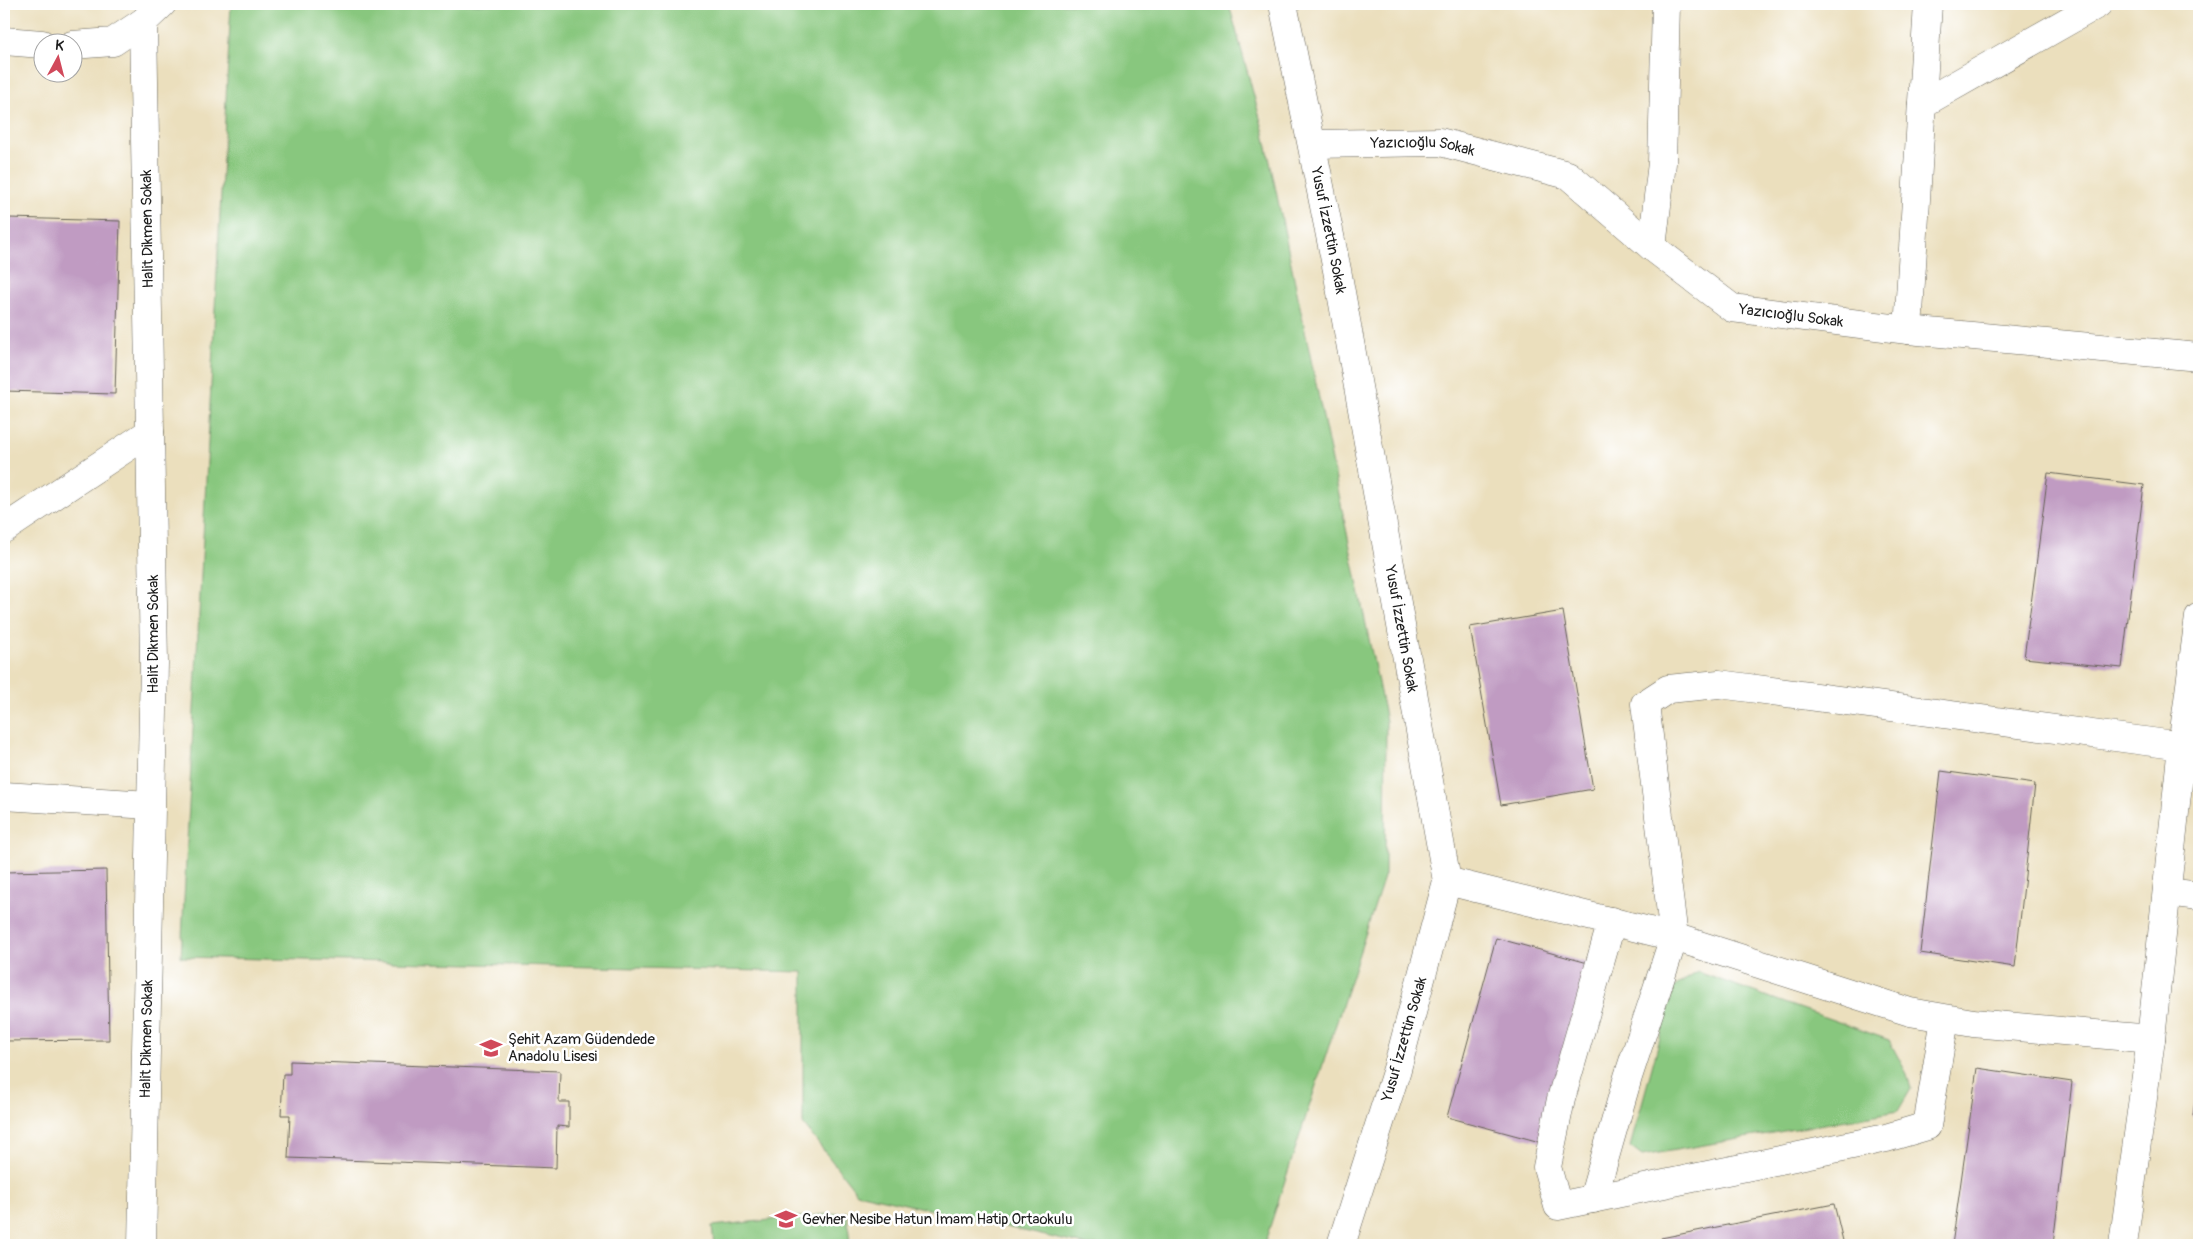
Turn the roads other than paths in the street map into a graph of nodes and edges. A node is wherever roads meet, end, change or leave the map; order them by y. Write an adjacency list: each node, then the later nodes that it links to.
1 (1283, 4): 10 (street, Yusuf İzzettin Sokak)
2 (1666, 4): 11 (street)
3 (1928, 4): 9 (street)
4 (2098, 4): 9 (street)
5 (152, 13): 8 (street); 14 (street, Halit Dikmen Sokak)
6 (4, 41): 7 (street)
7 (32, 43)
8 (82, 44)
9 (1922, 104): 12 (street)
10 (1312, 144): 11 (street, Yazıcıoğlu Sokak); 20 (street, Yusuf İzzettin Sokak)
11 (1652, 247): 12 (street, Yazıcıoğlu Sokak)
12 (1908, 330): 13 (street, Yazıcıoğlu Sokak)
13 (2199, 357)
14 (150, 432): 15 (street); 19 (street, Halit Dikmen Sokak)
15 (4, 529)
16 (2199, 618): 17 (street)
17 (2182, 746): 21 (street); 24 (street)
18 (4, 796): 19 (street)
19 (150, 805): 28 (street, Halit Dikmen Sokak)
20 (1447, 881): 23 (street); 29 (street, Yusuf İzzettin Sokak)
21 (2167, 892): 22 (street); 26 (street)
22 (2199, 896)
23 (1612, 921): 24 (street); 27 (street)
24 (1674, 938): 25 (street); 27 (street)
25 (1945, 1019): 26 (street); 27 (street)
26 (2151, 1039): 30 (street)
27 (1594, 1199)
28 (142, 1245)
29 (1342, 1245)
30 (2123, 1245)

